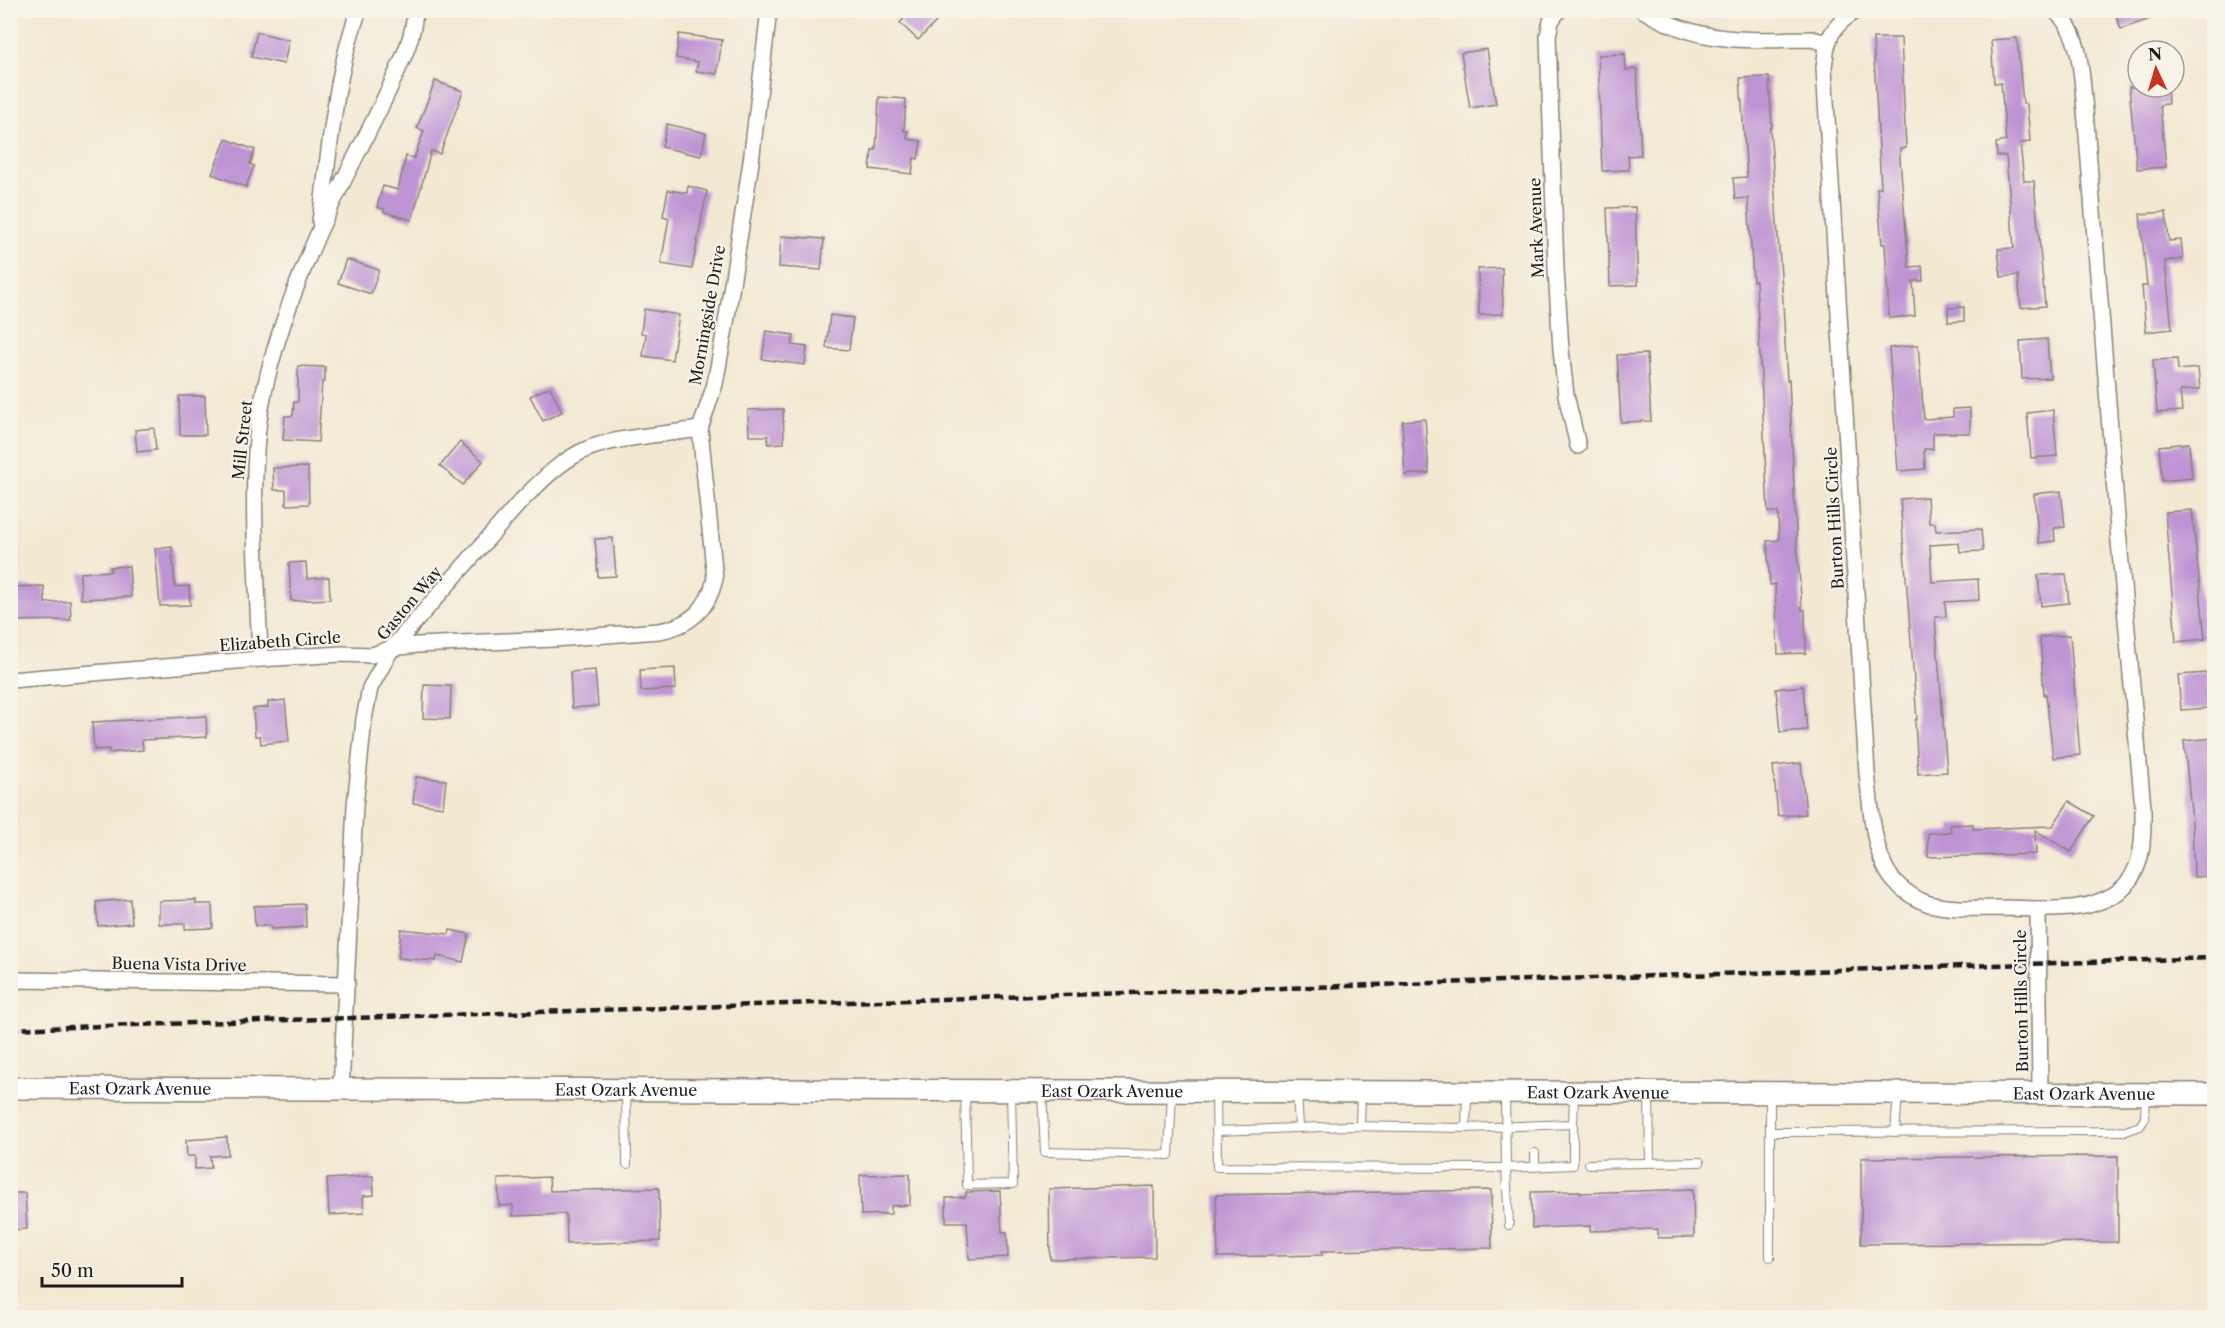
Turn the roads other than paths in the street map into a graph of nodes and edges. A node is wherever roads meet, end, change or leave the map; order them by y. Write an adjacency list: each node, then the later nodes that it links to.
1 (359, 10): 9 (street, Mill Street)
2 (416, 10): 9 (street, Mill Street)
3 (769, 10): 10 (street, Morningside Drive)
4 (1559, 10): 11 (street, Mark Avenue)
5 (1643, 10): 8 (street)
6 (1857, 10): 8 (street)
7 (2054, 10): 16 (street, Burton Hills Circle)
8 (1827, 43): 16 (street, Burton Hills Circle)
9 (318, 234): 14 (street, Mill Street)
10 (700, 429): 12 (street, Morningside Drive); 13 (street, Gaston Way)
11 (1578, 446)
12 (659, 631): 13 (street, Elizabeth Circle)
13 (392, 648): 14 (street, Elizabeth Circle); 18 (street, Gaston Way)
14 (260, 659): 15 (street, Elizabeth Circle)
15 (10, 680)
16 (2038, 909): 35 (street, Burton Hills Circle)
17 (10, 980): 18 (street, Buena Vista Drive)
18 (347, 984): 20 (street, Gaston Way)
19 (10, 1088): 20 (main road, East Ozark Avenue)
20 (341, 1089): 21 (main road, East Ozark Avenue)
21 (626, 1089): 22 (main road, East Ozark Avenue); 49 (lane)
22 (965, 1090): 23 (main road, East Ozark Avenue); 23 (lane)
23 (1011, 1090): 24 (main road, East Ozark Avenue)
24 (1042, 1090): 25 (main road, East Ozark Avenue); 25 (lane)
25 (1172, 1091): 26 (main road, East Ozark Avenue)
26 (1216, 1091): 27 (main road, East Ozark Avenue); 43 (lane)
27 (1297, 1091): 28 (main road, East Ozark Avenue); 40 (lane)
28 (1361, 1091): 29 (main road, East Ozark Avenue); 39 (lane)
29 (1467, 1091): 30 (main road, East Ozark Avenue); 42 (lane)
30 (1505, 1092): 31 (main road, East Ozark Avenue); 41 (lane)
31 (1574, 1092): 32 (main road, East Ozark Avenue); 38 (lane)
32 (1649, 1092): 33 (main road, East Ozark Avenue); 47 (lane)
33 (1770, 1092): 34 (main road, East Ozark Avenue); 44 (lane)
34 (1898, 1093): 35 (main road, East Ozark Avenue); 45 (lane)
35 (2040, 1093): 36 (main road, East Ozark Avenue)
36 (2146, 1094): 37 (main road, East Ozark Avenue); 45 (lane)
37 (2214, 1094)
38 (1573, 1124): 41 (lane); 51 (lane)
39 (1360, 1126): 40 (lane); 42 (lane)
40 (1299, 1127): 43 (lane)
41 (1505, 1127): 42 (lane); 52 (lane)
42 (1466, 1128)
43 (1216, 1131): 52 (lane)
44 (1770, 1132): 45 (lane); 54 (lane)
45 (1895, 1132)
46 (1534, 1153): 51 (lane)
47 (1650, 1162): 48 (lane); 50 (lane)
48 (1700, 1162)
49 (627, 1164)
50 (1589, 1164)
51 (1535, 1166): 52 (lane)
52 (1506, 1168): 53 (lane)
53 (1509, 1225)
54 (1770, 1257)

